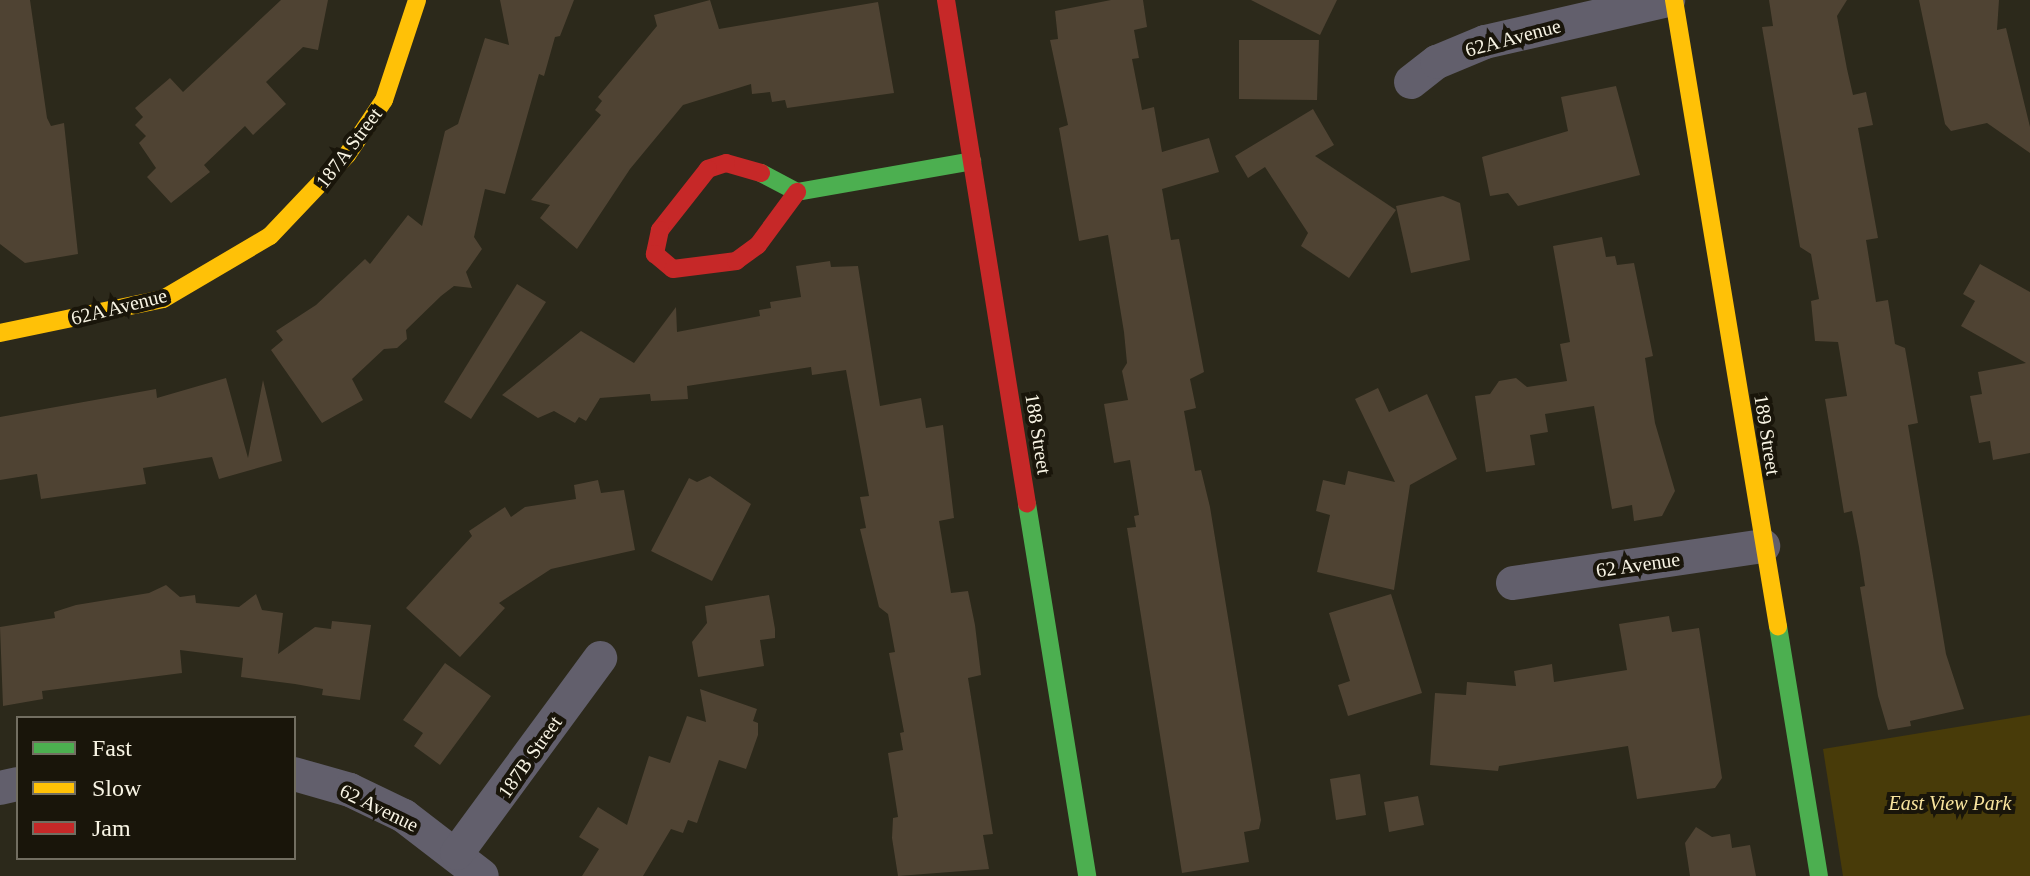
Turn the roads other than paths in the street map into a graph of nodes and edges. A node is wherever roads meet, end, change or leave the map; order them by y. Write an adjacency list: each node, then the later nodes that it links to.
1 (417, 0): 8 (street, 187A Street)
2 (946, 0): 6 (street, 188 Street)
3 (1668, 0): 5 (street, 62A Avenue)
4 (1674, 0): 10 (street, 189 Street)
5 (1411, 82)
6 (972, 161): 7 (street); 15 (street, 188 Street)
7 (797, 192): 7 (street)
8 (307, 202): 9 (street, 62A Avenue)
9 (0, 333)
10 (1763, 546): 11 (street, 62 Avenue); 16 (street, 189 Street)
11 (1513, 583)
12 (600, 658): 14 (street, 187B Street)
13 (296, 775): 14 (street, 62 Avenue)
14 (470, 865)
15 (1087, 876)
16 (1819, 876)

